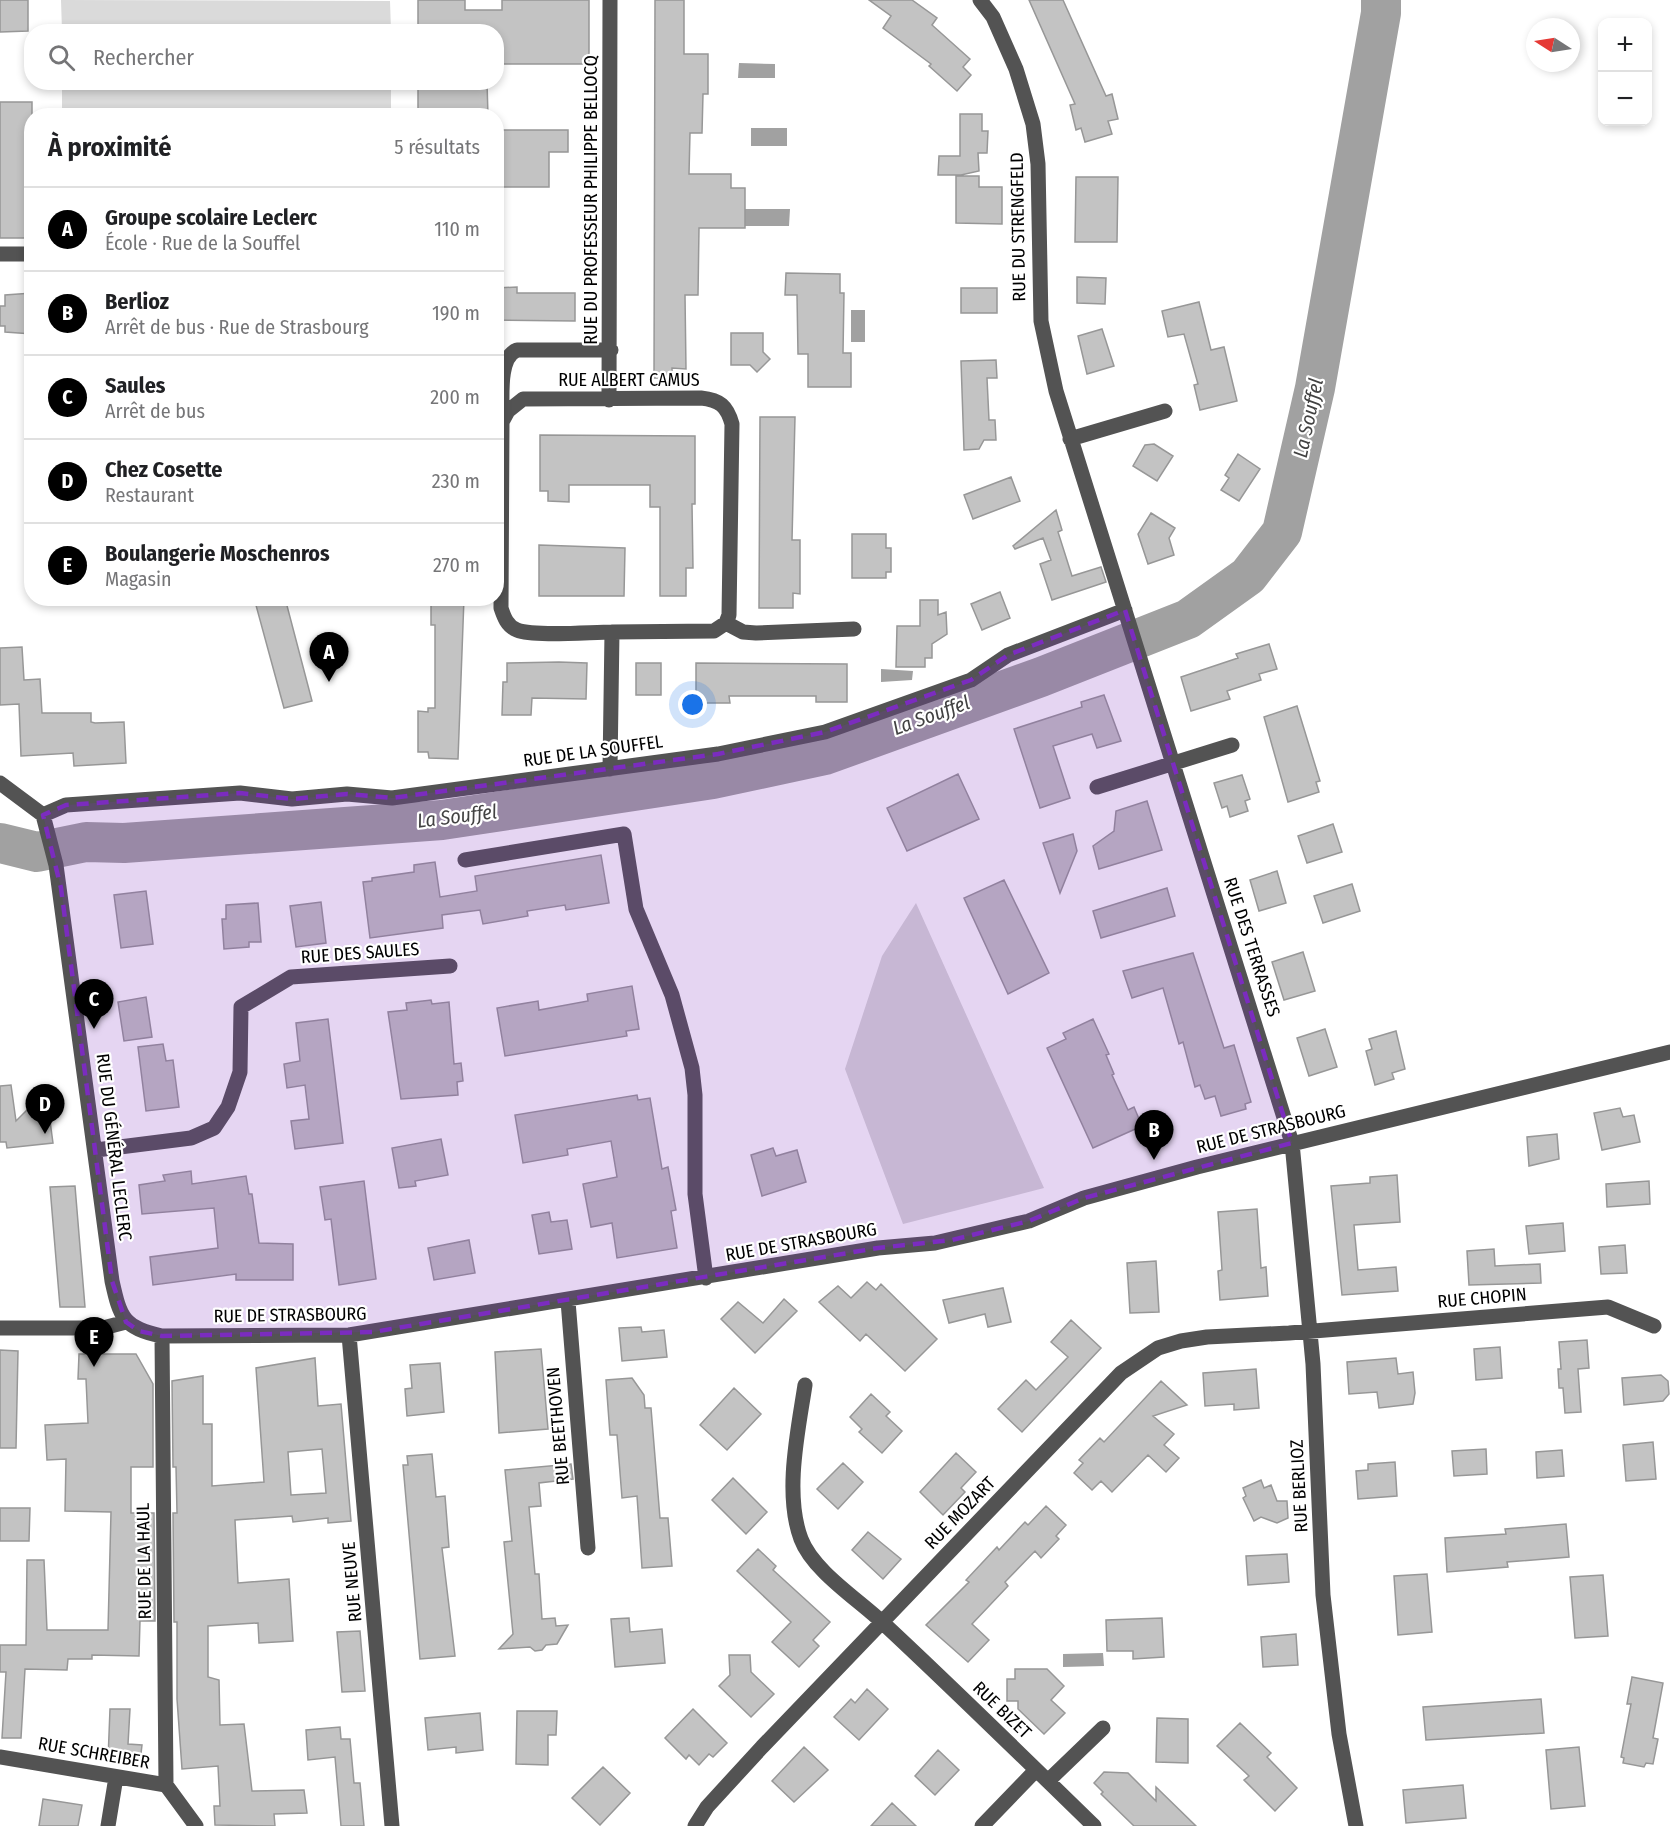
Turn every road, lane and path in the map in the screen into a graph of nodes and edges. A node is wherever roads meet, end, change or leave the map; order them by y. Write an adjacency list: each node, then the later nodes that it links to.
1 (610, 0): 7 (street, RUE DU PROFESSEUR PHILIPPE BELLOCQ)
2 (980, 0): 4 (street, RUE DU STRENGFELD)
3 (991, 0): 4 (street, RUE DU STRENGFELD)
4 (993, 17): 12 (street, RUE DU STRENGFELD)
5 (0, 254): 6 (street)
6 (24, 254)
7 (611, 350): 8 (street, RUE ALBERT CAMUS); 9 (street, RUE DU PROFESSEUR PHILIPPE BELLOCQ)
8 (504, 364)
9 (609, 400): 11 (street, RUE ALBERT CAMUS); 15 (street, RUE ALBERT CAMUS)
10 (1165, 411): 12 (street)
11 (504, 419)
12 (1070, 439): 14 (street, RUE DU STRENGFELD)
13 (501, 606): 17 (street, RUE ALBERT CAMUS)
14 (1125, 610): 19 (street, RUE DES TERRASSES); 20 (street, RUE DE LA SOUFFEL)
15 (726, 623): 16 (street); 17 (street, RUE ALBERT CAMUS)
16 (854, 629)
17 (612, 632): 20 (street)
18 (1232, 745): 19 (street)
19 (1173, 763): 22 (street); 27 (street, RUE DES TERRASSES)
20 (610, 769): 23 (street, RUE DE LA SOUFFEL)
21 (0, 783): 23 (street)
22 (1097, 787)
23 (43, 815): 28 (street, RUE DU GÉNÉRAL LECLERC)
24 (465, 860): 29 (street, RUE DE STRASBOURG)
25 (450, 966): 28 (street, RUE DES SAULES)
26 (1670, 1052): 27 (street, RUE DE STRASBOURG)
27 (1292, 1143): 29 (street, RUE DE STRASBOURG); 34 (street, RUE BERLIOZ)
28 (96, 1150): 31 (street, RUE DU GÉNÉRAL LECLERC)
29 (706, 1278): 30 (street, RUE DE STRASBOURG)
30 (568, 1301): 36 (street, RUE DE STRASBOURG); 38 (street, RUE BEETHOVEN)
31 (126, 1322): 33 (street); 35 (street, RUE DE STRASBOURG)
32 (1654, 1326): 34 (street, RUE CHOPIN)
33 (0, 1328)
34 (1310, 1331): 39 (street, RUE MOZART); 52 (street, RUE BERLIOZ)
35 (162, 1335): 36 (street, RUE DE STRASBOURG); 45 (street, RUE DE LA HAUL)
36 (349, 1335): 48 (street, RUE NEUVE)
37 (805, 1385): 39 (street, RUE BIZET)
38 (588, 1548)
39 (882, 1622): 42 (street, RUE BIZET); 49 (street, RUE MOZART)
40 (1103, 1728): 44 (street)
41 (0, 1757): 43 (street, RUE SCHREIBER)
42 (1036, 1770): 44 (street, RUE BIZET); 50 (street)
43 (116, 1777): 45 (street, RUE SCHREIBER); 46 (street)
44 (1048, 1781): 51 (street, RUE BIZET)
45 (166, 1785): 47 (street, RUE SCHREIBER)
46 (108, 1826)
47 (196, 1826)
48 (392, 1826)
49 (695, 1826)
50 (982, 1826)
51 (1094, 1826)
52 (1356, 1826)

